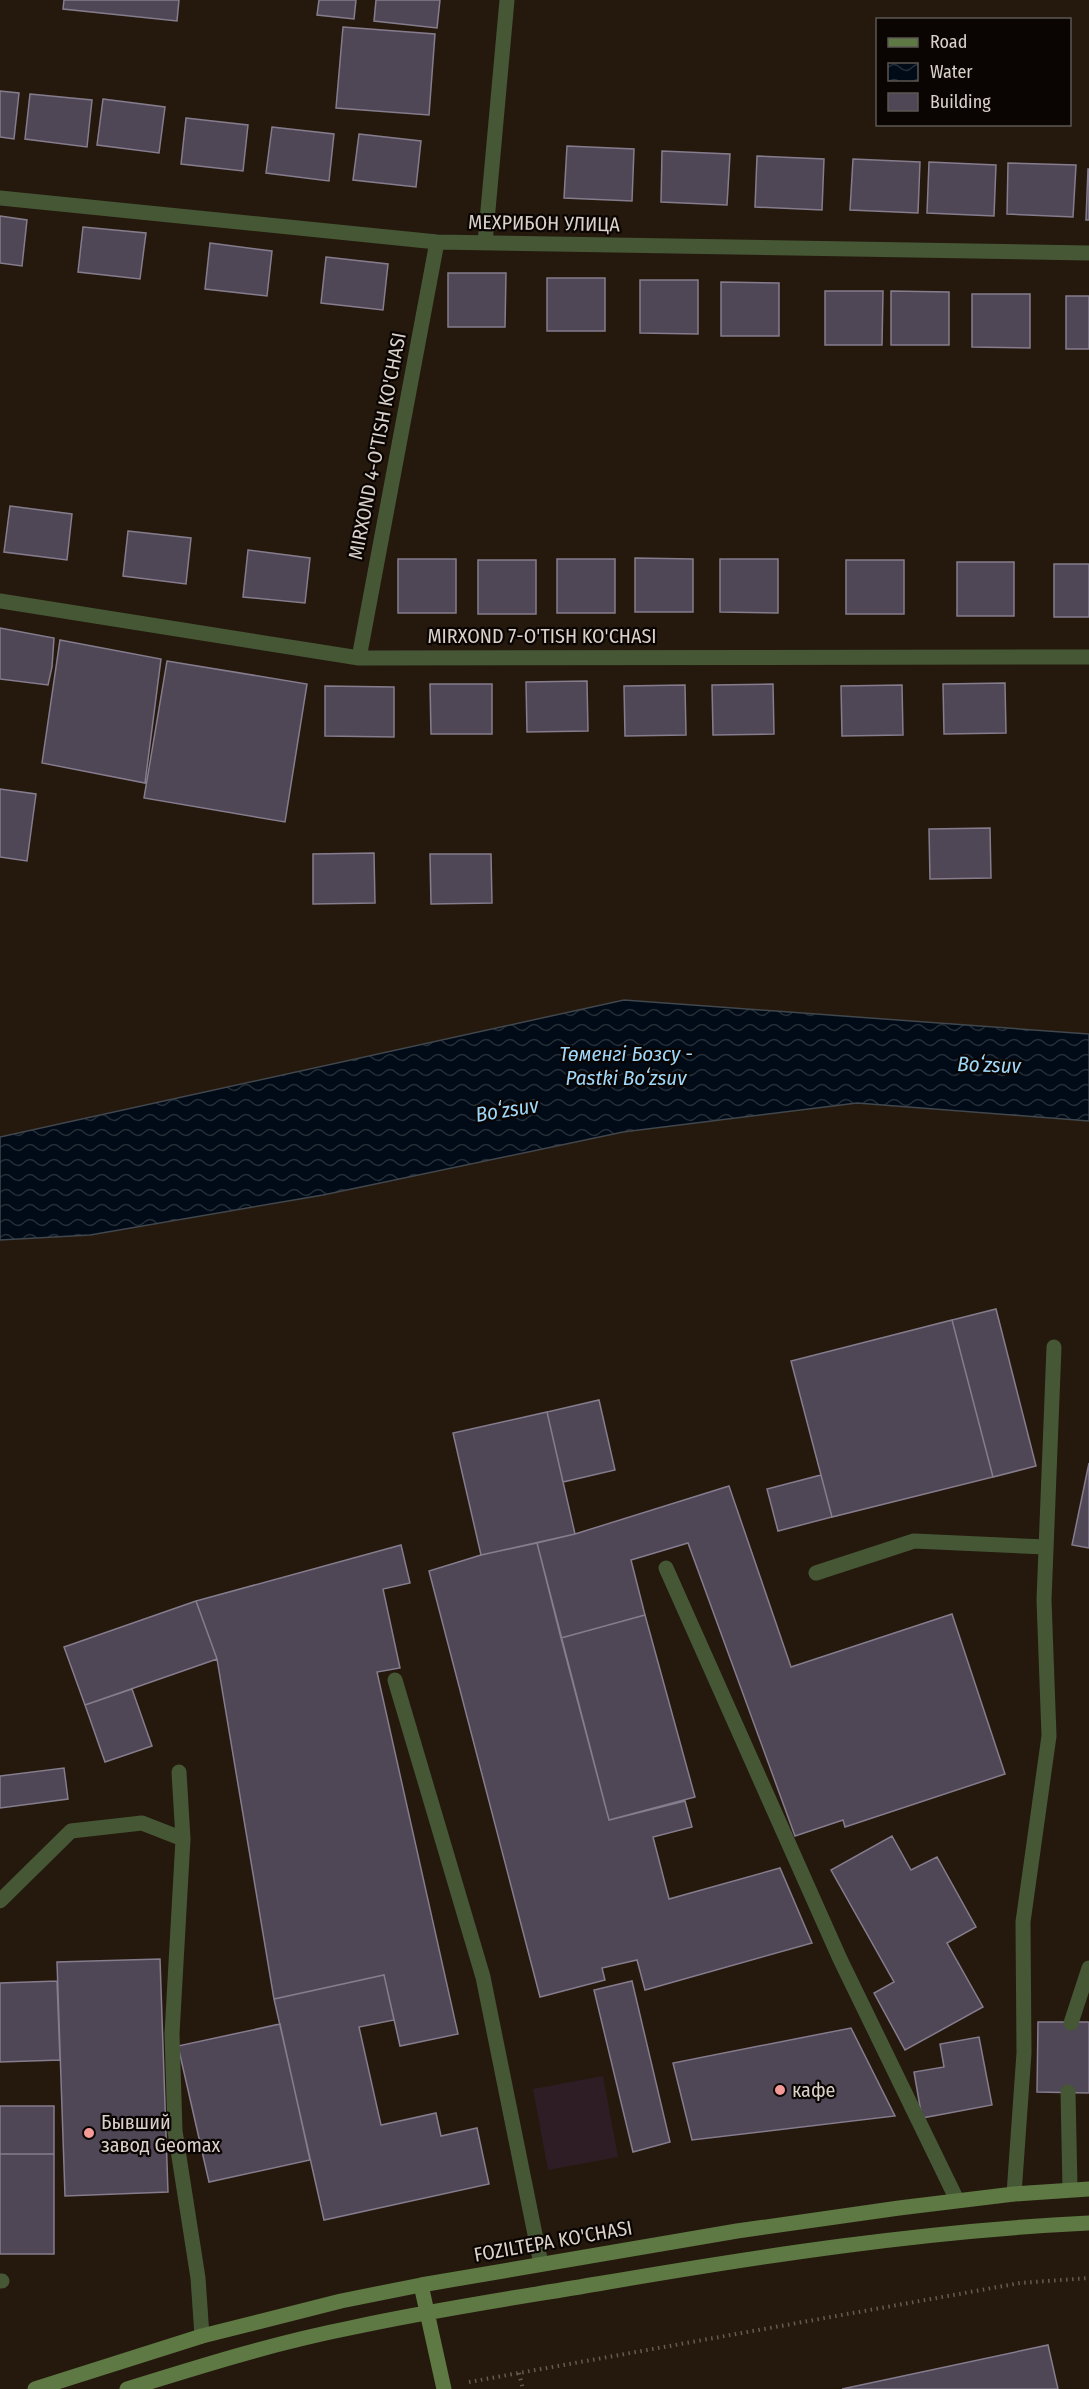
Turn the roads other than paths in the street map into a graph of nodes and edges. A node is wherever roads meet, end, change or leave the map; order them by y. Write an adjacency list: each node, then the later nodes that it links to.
1 (507, 0): 4 (street)
2 (0, 198): 3 (street, МЕХРИБОН УЛИЦА)
3 (437, 242): 4 (street, МЕХРИБОН УЛИЦА); 8 (street, MIRXOND 4-O'TISH KO'CHASI)
4 (485, 243): 5 (street, МЕХРИБОН УЛИЦА)
5 (1089, 253)
6 (0, 601): 8 (street, MIRXOND 7-O'TISH KO'CHASI)
7 (1089, 657): 8 (street, MIRXOND 7-O'TISH KO'CHASI)
8 (359, 658)
9 (1054, 1347): 10 (street)
10 (1046, 1547): 12 (street); 22 (street)
11 (666, 1568): 23 (street)
12 (816, 1574)
13 (395, 1680): 25 (street)
14 (179, 1772): 15 (street)
15 (183, 1839): 16 (street); 28 (street)
16 (0, 1901)
17 (1089, 1968): 18 (street)
18 (1071, 2023)
19 (1068, 2092): 20 (street)
20 (1070, 2189): 21 (main road, FOZILTEPA KO'CHASI); 22 (main road, FOZILTEPA KO'CHASI)
21 (1089, 2189)
22 (1014, 2194): 23 (main road, FOZILTEPA KO'CHASI)
23 (957, 2200): 25 (main road, FOZILTEPA KO'CHASI)
24 (1089, 2223): 27 (main road)
25 (541, 2264): 26 (main road, FOZILTEPA KO'CHASI)
26 (421, 2284): 27 (main road); 28 (main road, FOZILTEPA KO'CHASI)
27 (427, 2313): 29 (main road); 31 (main road)
28 (202, 2336): 30 (main road, FOZILTEPA KO'CHASI)
29 (444, 2388)
30 (35, 2389)
31 (127, 2389)

